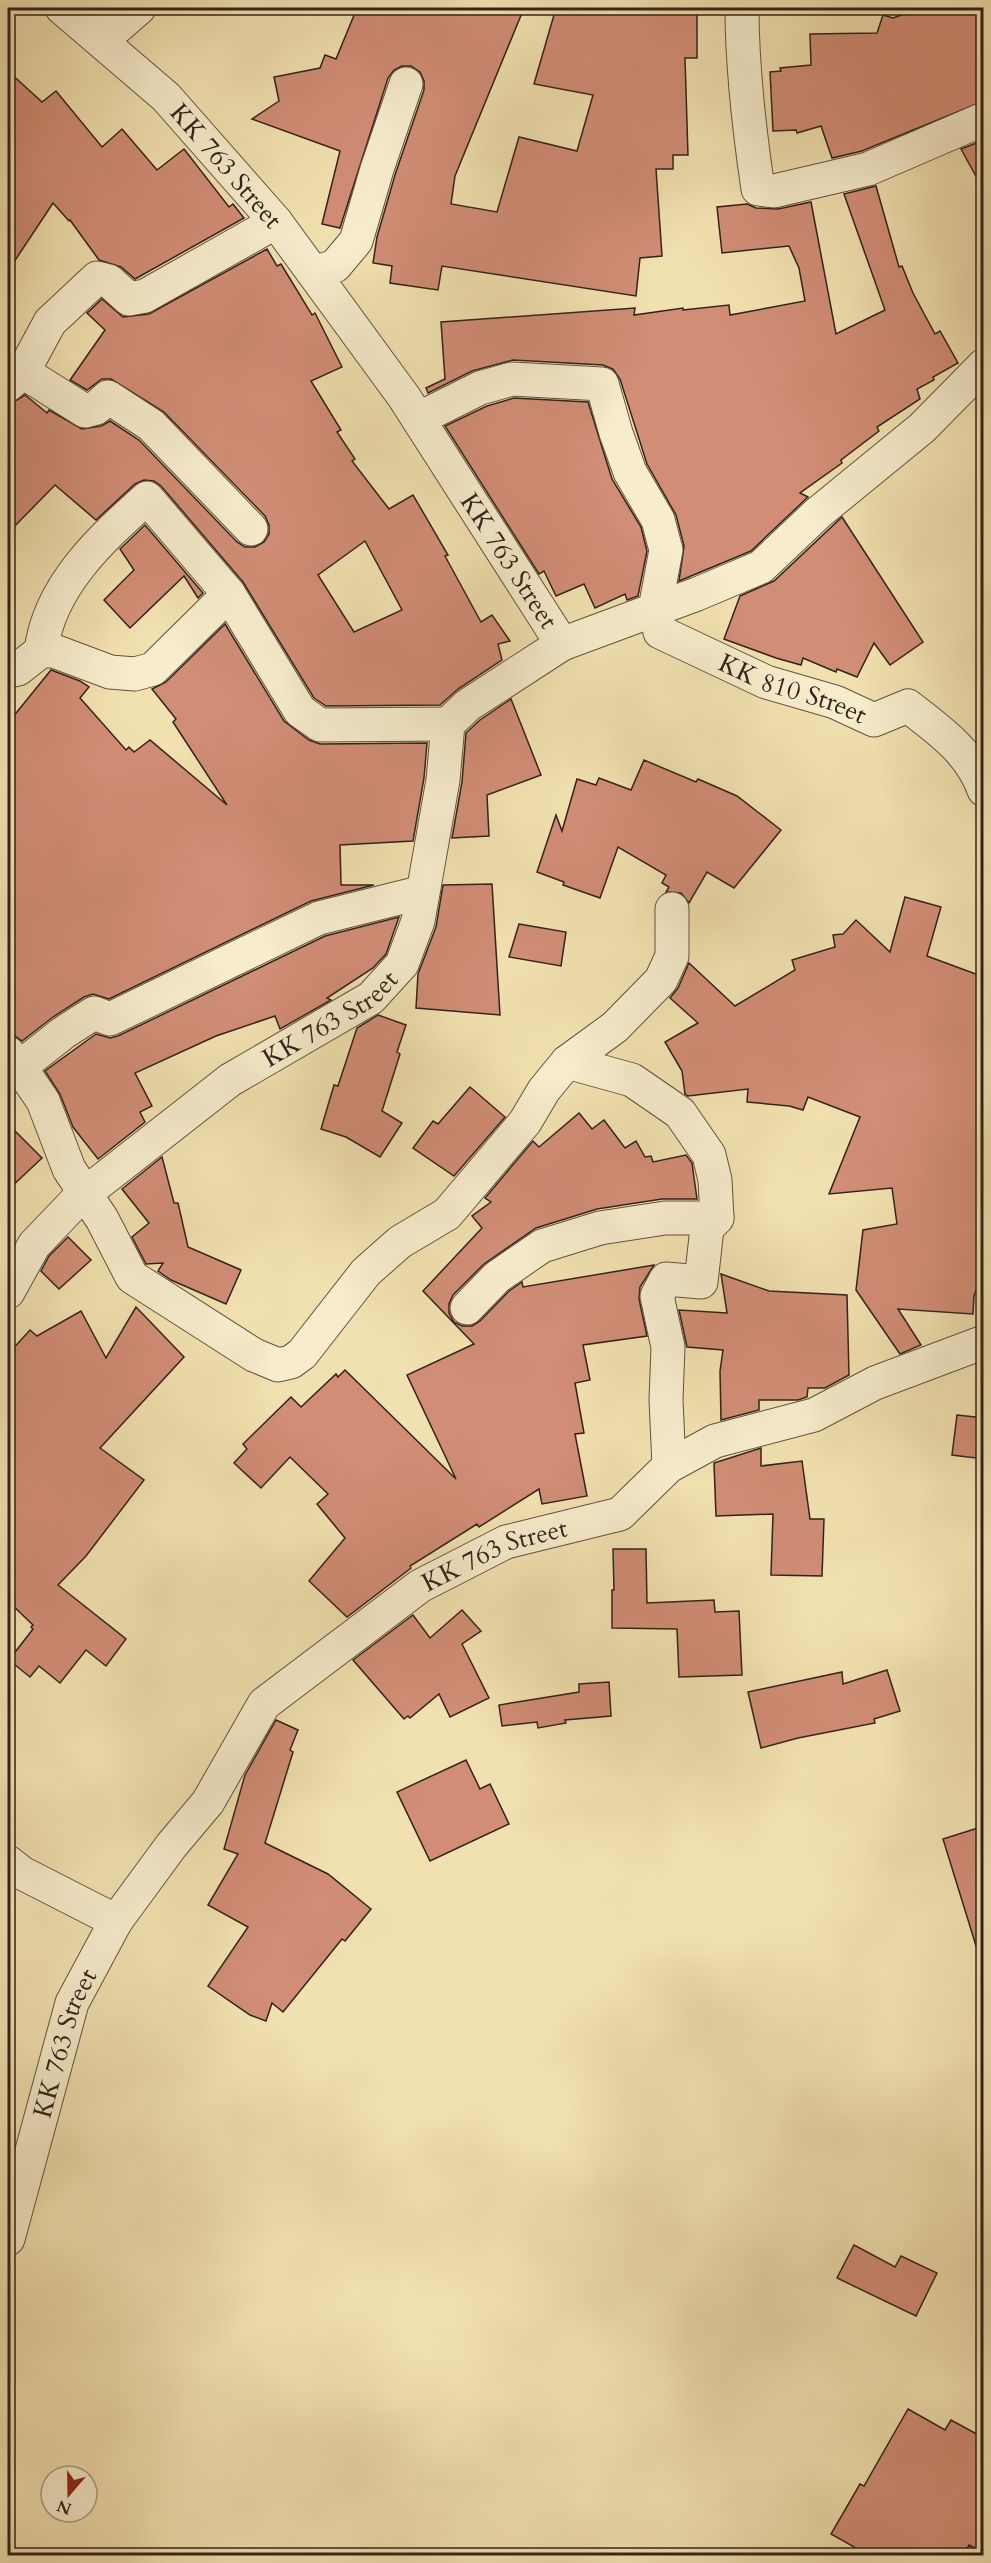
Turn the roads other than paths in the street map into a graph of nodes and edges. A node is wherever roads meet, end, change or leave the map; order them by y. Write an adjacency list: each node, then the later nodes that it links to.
1 (62, 8): 4 (street, KK 763 Street)
2 (139, 8): 4 (street)
3 (742, 8): 6 (street)
4 (92, 32): 7 (street, KK 763 Street)
5 (406, 84): 8 (street)
6 (984, 118)
7 (276, 222): 8 (street, KK 763 Street); 10 (street)
8 (314, 273): 11 (street, KK 763 Street)
9 (984, 365): 14 (street)
10 (17, 368): 12 (street)
11 (418, 419): 14 (street); 15 (street, KK 763 Street)
12 (251, 529)
13 (229, 594): 16 (street); 16 (street); 18 (street)
14 (655, 609): 15 (street); 19 (street, KK 810 Street)
15 (562, 644): 18 (street, KK 763 Street)
16 (40, 651): 17 (street)
17 (8, 671)
18 (448, 724): 20 (street, KK 763 Street)
19 (984, 790)
20 (423, 892): 22 (street); 24 (street, KK 763 Street)
21 (672, 909): 23 (street)
22 (14, 1060): 24 (street)
23 (567, 1062): 24 (street); 25 (street)
24 (86, 1193): 26 (street, KK 763 Street)
25 (717, 1218): 27 (street); 29 (street)
26 (8, 1292)
27 (467, 1308)
28 (984, 1342): 29 (street, KK 763 Street)
29 (669, 1466): 31 (street, KK 763 Street)
30 (8, 1862): 31 (street)
31 (116, 1922): 32 (street, KK 763 Street)
32 (8, 2239)

